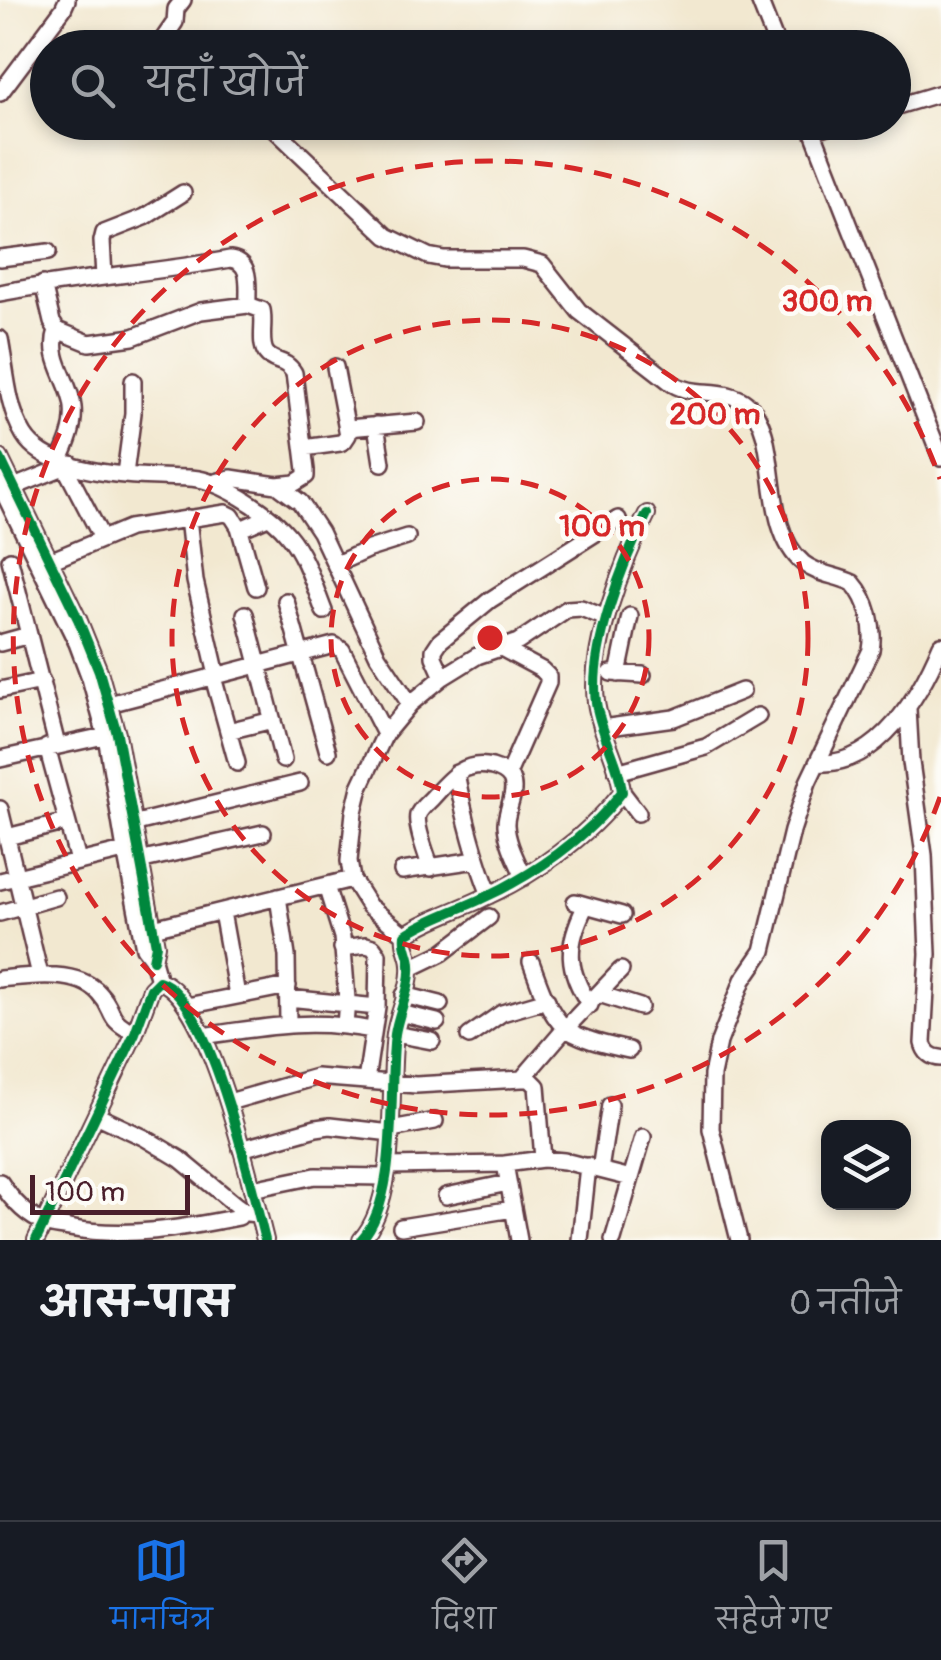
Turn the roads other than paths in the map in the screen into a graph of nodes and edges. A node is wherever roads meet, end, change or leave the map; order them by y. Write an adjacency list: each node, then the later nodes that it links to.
1 (67, 0): 4 (street)
2 (184, 0): 5 (street)
3 (759, 0): 6 (street)
4 (45, 30)
5 (169, 30)
6 (771, 30)
7 (30, 51): 8 (street)
8 (0, 93)
9 (941, 93): 10 (street)
10 (911, 102)
11 (287, 140): 82 (street)
12 (815, 140): 27 (street)
13 (183, 192): 16 (street)
14 (48, 252): 15 (street)
15 (0, 258)
16 (104, 277): 17 (street); 19 (street)
17 (43, 284): 18 (street); 20 (street)
18 (0, 292)
19 (248, 305): 20 (street); 28 (street)
20 (57, 330): 32 (street)
21 (0, 339): 32 (street)
22 (335, 368): 26 (street)
23 (133, 381): 33 (street)
24 (417, 422): 25 (street)
25 (376, 425): 26 (street); 31 (street)
26 (348, 428): 28 (street)
27 (938, 438): 30 (street)
28 (304, 448): 35 (street)
29 (0, 458): 36 (street)
30 (941, 458)
31 (382, 463)
32 (65, 464): 33 (street); 36 (street); 44 (street)
33 (125, 474): 34 (street)
34 (212, 483): 35 (street); 38 (street)
35 (276, 484): 47 (street)
36 (7, 486): 41 (street)
37 (646, 514): 53 (street)
38 (268, 517): 42 (street); 50 (street)
39 (188, 518): 42 (street); 44 (street); 62 (street)
40 (618, 518): 64 (street)
41 (15, 519): 45 (street)
42 (239, 527): 48 (street)
43 (407, 537): 47 (street)
44 (102, 538): 45 (street)
45 (42, 555): 46 (street); 68 (street); 76 (street)
46 (5, 561): 54 (street)
47 (336, 564): 69 (street)
48 (256, 586)
49 (286, 601): 58 (street)
50 (324, 611)
51 (246, 614): 59 (street)
52 (630, 616): 61 (street)
53 (606, 618): 57 (street); 60 (street)
54 (29, 635): 55 (street); 65 (street)
55 (0, 643)
56 (941, 645): 70 (street)
57 (501, 648): 64 (street); 85 (street)
58 (300, 654): 59 (street); 75 (street); 78 (street)
59 (259, 665): 62 (street); 72 (street)
60 (597, 672): 61 (street); 73 (street)
61 (618, 674): 63 (street)
62 (215, 676): 68 (street); 74 (street)
63 (643, 676)
64 (443, 677): 69 (street)
65 (42, 681): 66 (street); 77 (street)
66 (0, 690)
67 (742, 692): 73 (street)
68 (109, 704): 76 (street)
69 (410, 704): 75 (street)
70 (908, 709): 82 (street); 143 (street)
71 (758, 716): 83 (street)
72 (273, 720): 74 (street); 80 (street)
73 (602, 728): 83 (street)
74 (228, 730): 81 (street)
75 (385, 734): 101 (street)
76 (111, 735): 77 (street); 91 (street); 94 (street)
77 (52, 746): 79 (street); 90 (street)
78 (328, 752)
79 (0, 759)
80 (283, 760)
81 (237, 763)
82 (817, 764): 174 (street)
83 (617, 772): 87 (street)
84 (456, 773): 85 (street); 95 (street); 97 (street)
85 (508, 774): 99 (street)
86 (300, 783): 91 (street)
87 (622, 792): 89 (street); 99 (street)
88 (0, 809): 93 (street)
89 (638, 813)
90 (67, 822): 93 (street); 96 (street)
91 (132, 824): 94 (street)
92 (263, 833): 94 (street)
93 (6, 837): 100 (street)
94 (133, 853): 96 (street); 111 (street); 114 (street)
95 (476, 860): 97 (street); 103 (street)
96 (78, 862): 100 (street)
97 (430, 868): 98 (street)
98 (402, 871)
99 (524, 877): 103 (street)
100 (8, 879): 106 (street)
101 (352, 879): 102 (street); 112 (street)
102 (326, 886): 105 (street); 113 (street)
103 (490, 895): 112 (street)
104 (56, 897): 106 (street)
105 (278, 897): 107 (street); 121 (street)
106 (24, 906): 108 (street); 118 (street)
107 (222, 912): 111 (street); 123 (street)
108 (0, 913)
109 (622, 915): 125 (street)
110 (490, 917): 116 (street)
111 (152, 928): 114 (street)
112 (404, 935): 116 (street)
113 (342, 948): 126 (street); 129 (street)
114 (153, 960): 120 (street)
115 (531, 962): 124 (street)
116 (410, 968): 122 (street)
117 (622, 970): 125 (street)
118 (40, 975): 119 (street); 137 (street)
119 (0, 979)
120 (159, 981): 128 (street); 137 (street)
121 (288, 992): 123 (street); 126 (street); 133 (street)
122 (404, 994): 127 (street); 131 (street)
123 (237, 995): 128 (street)
124 (547, 1000): 135 (street); 140 (street)
125 (594, 1000): 130 (street); 135 (street)
126 (346, 1004): 129 (street); 134 (street)
127 (440, 1004)
128 (186, 1006): 139 (street)
129 (377, 1007): 136 (street)
130 (640, 1008)
131 (400, 1013): 132 (street); 138 (street)
132 (437, 1022)
133 (288, 1023): 134 (street); 139 (street)
134 (346, 1026): 136 (street)
135 (565, 1029): 142 (street); 144 (street)
136 (372, 1030): 145 (street)
137 (135, 1033): 149 (street)
138 (395, 1034): 141 (street); 146 (street)
139 (203, 1036): 147 (street)
140 (469, 1036)
141 (432, 1041)
142 (629, 1050)
143 (941, 1058)
144 (522, 1079): 146 (street); 154 (street)
145 (366, 1081): 146 (street); 147 (street)
146 (392, 1084): 151 (street)
147 (228, 1102): 153 (street)
148 (610, 1105): 156 (street)
149 (96, 1115): 164 (street); 166 (street)
150 (436, 1122): 151 (street)
151 (391, 1131): 153 (street); 157 (street)
152 (643, 1137): 158 (street)
153 (241, 1148): 161 (street)
154 (543, 1160): 155 (street); 156 (street)
155 (504, 1164): 157 (street); 160 (street)
156 (594, 1168): 158 (street); 172 (street)
157 (386, 1172): 161 (street); 170 (street)
158 (631, 1178): 173 (street)
159 (0, 1182): 166 (street)
160 (508, 1183): 162 (street); 163 (street)
161 (252, 1190): 164 (street)
162 (446, 1196)
163 (513, 1209): 167 (street); 171 (street)
164 (259, 1214): 169 (street)
165 (239, 1217): 166 (street)
166 (44, 1223): 168 (street)
167 (401, 1226)
168 (36, 1240)
169 (265, 1240)
170 (361, 1240)
171 (518, 1240)
172 (580, 1240)
173 (614, 1240)
174 (738, 1240)

